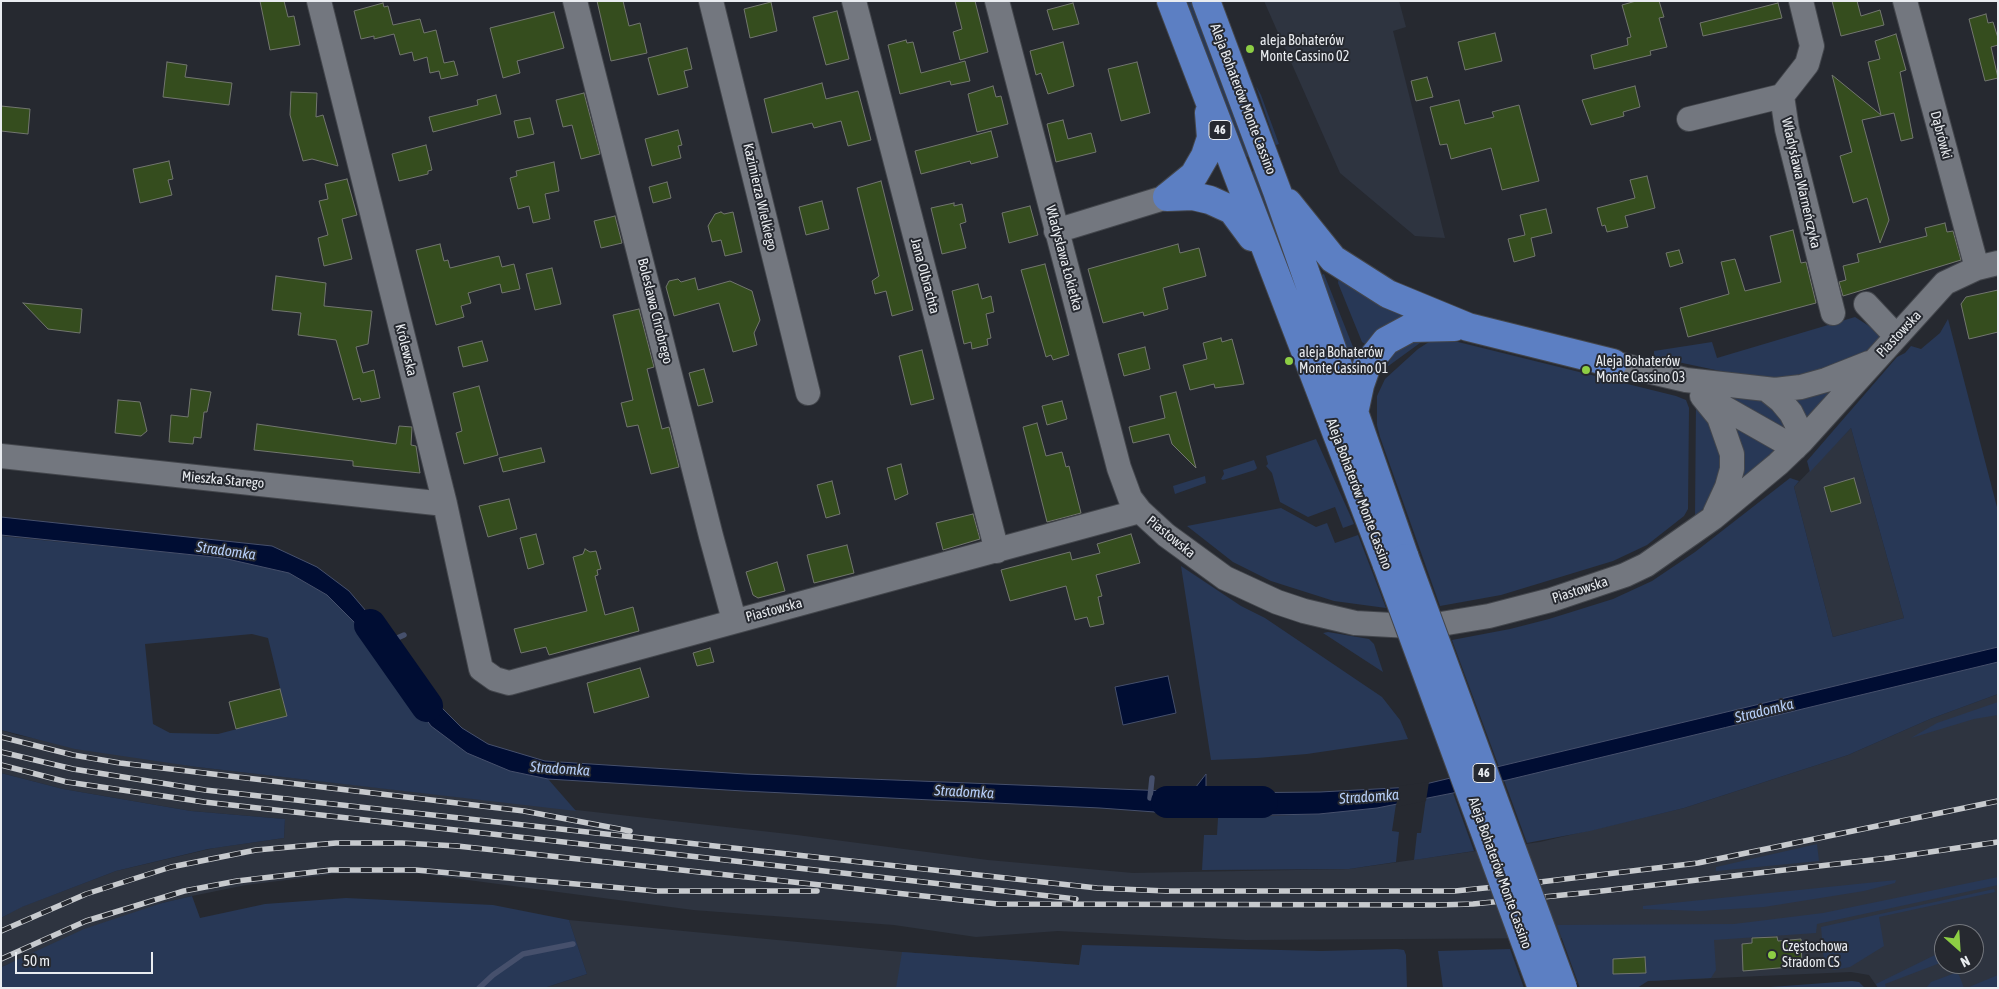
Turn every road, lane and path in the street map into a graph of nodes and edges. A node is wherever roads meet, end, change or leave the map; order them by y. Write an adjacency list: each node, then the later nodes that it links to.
1 (319, 1): 30 (street, Królewska)
2 (575, 1): 35 (street, Bolesława Chrobrego)
3 (712, 1): 26 (street, Kazimierza Wielkiego)
4 (854, 1): 33 (street, Jana Olbrachta)
5 (997, 1): 15 (street, Władysława Łokietka)
6 (1171, 1): 11 (main road, Aleja Bohaterów Monte Cassino / 46)
7 (1206, 1): 13 (main road, Aleja Bohaterów Monte Cassino / 46)
8 (1801, 1): 10 (street)
9 (1905, 1): 17 (street, Dąbrówki)
10 (1782, 96): 12 (street); 19 (street, Władysława Warneńczyka)
11 (1208, 99): 14 (main road); 16 (main road, Aleja Bohaterów Monte Cassino / 46)
12 (1689, 120)
13 (1277, 191): 20 (main road); 27 (main road, Aleja Bohaterów Monte Cassino / 46)
14 (1167, 197): 15 (street); 16 (main road)
15 (1056, 231): 31 (street, Władysława Łokietka)
16 (1270, 258): 34 (main road, Aleja Bohaterów Monte Cassino / 46)
17 (1987, 266): 21 (street, Piastowska)
18 (1866, 304): 21 (street)
19 (1833, 313)
20 (1468, 327): 23 (main road); 27 (main road)
21 (1896, 336): 22 (street, Piastowska)
22 (1873, 362): 25 (street); 28 (street, Piastowska)
23 (1613, 363): 24 (street)
24 (1694, 388): 25 (street); 28 (street); 32 (street)
25 (1766, 389): 28 (street)
26 (808, 393)
27 (1354, 413): 34 (main road, Aleja Bohaterów Monte Cassino / 46)
28 (1798, 445): 32 (street, Piastowska)
29 (1, 456): 30 (street, Mieszka Starego)
30 (445, 504): 36 (street, Królewska)
31 (1140, 511): 32 (street, Piastowska); 33 (street, Piastowska)
32 (1712, 518)
33 (997, 551): 35 (street, Piastowska)
34 (1396, 561): 37 (main road, Aleja Bohaterów Monte Cassino / 46, bridge); 38 (main road, Aleja Bohaterów Monte Cassino / 46, bridge)
35 (734, 620): 36 (street, Piastowska)
36 (509, 683)
37 (1542, 988)
38 (1563, 988)

